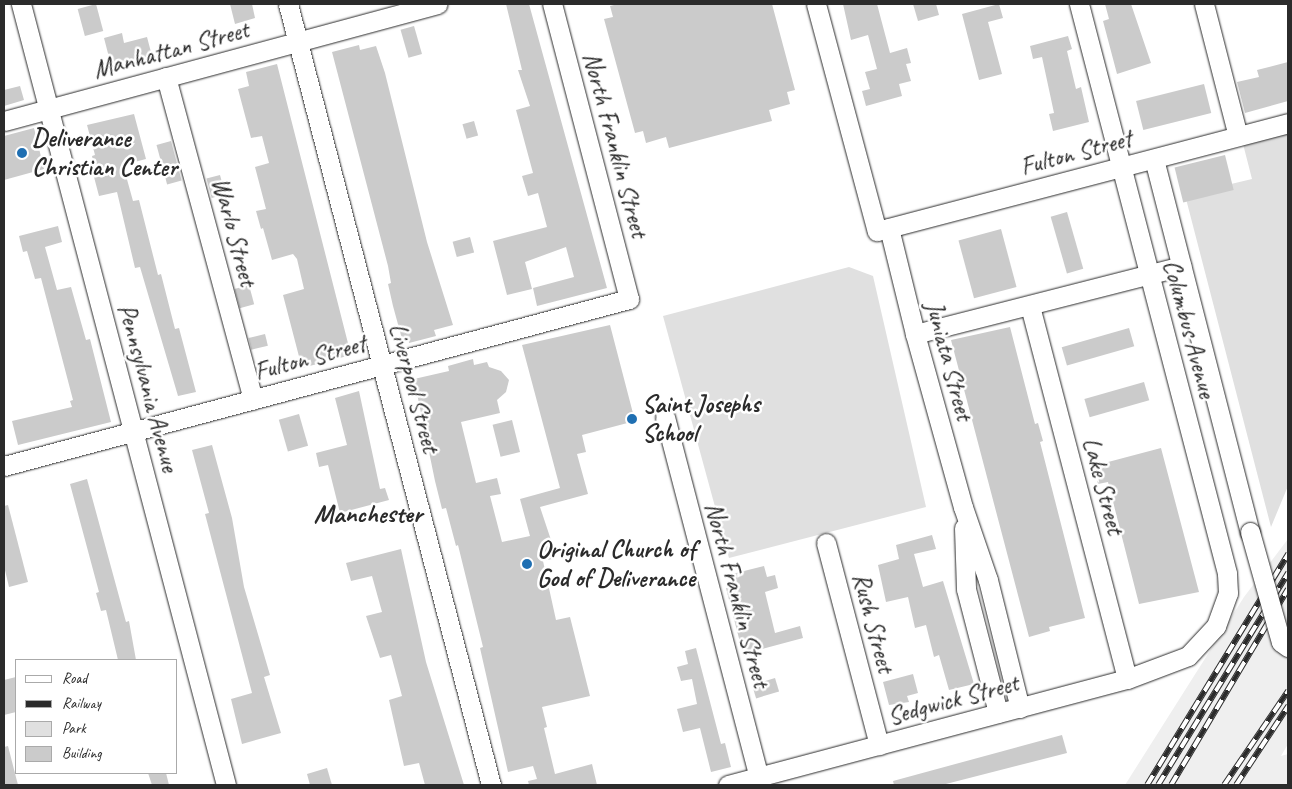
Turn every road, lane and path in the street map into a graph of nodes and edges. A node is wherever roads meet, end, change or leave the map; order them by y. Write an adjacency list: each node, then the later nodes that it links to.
1 (21, 4): 10 (street, Pennsylvania Avenue)
2 (288, 4): 8 (street, Liverpool Street)
3 (438, 4): 8 (street, Manhattan Street)
4 (552, 4): 19 (street, North Franklin Street)
5 (816, 4): 16 (street, Juniata Street)
6 (1079, 4): 15 (street, Columbus Avenue)
7 (1204, 4): 13 (street)
8 (298, 42): 9 (street, Manhattan Street); 22 (street, Liverpool Street)
9 (166, 77): 10 (street, Manhattan Street); 23 (street, Warlo Street)
10 (49, 109): 11 (street, Manhattan Street); 25 (street, Pennsylvania Avenue)
11 (4, 121)
12 (1288, 123): 13 (street, Fulton Street)
13 (1238, 136): 14 (street, Fulton Street)
14 (1154, 159): 15 (street, Fulton Street); 17 (street, Columbus Avenue)
15 (1121, 167): 16 (street, Fulton Street); 18 (street, Columbus Avenue)
16 (883, 229): 21 (street, Juniata Street)
17 (1181, 266): 18 (street); 29 (street, Columbus Avenue, bridge)
18 (1149, 276): 20 (street); 30 (street, Columbus Avenue)
19 (629, 298): 22 (street, Fulton Street)
20 (1030, 306): 21 (street); 31 (street, Lake Street)
21 (915, 334): 27 (street, Juniata Street)
22 (382, 365): 23 (street, Fulton Street); 37 (street, Liverpool Street)
23 (253, 400): 25 (street, Fulton Street)
24 (665, 417): 35 (street, North Franklin Street)
25 (133, 432): 26 (street, Fulton Street); 36 (street, Pennsylvania Avenue)
26 (4, 466)
27 (963, 507): 32 (street, Juniata Street); 33 (street, Juniata Street)
28 (826, 543): 34 (street, Rush Street)
29 (1288, 647)
30 (1188, 656): 31 (street, Sedgwick Street)
31 (1127, 679): 32 (street, Sedgwick Street)
32 (1020, 708): 33 (street, Sedgwick Street)
33 (998, 713): 34 (street, Sedgwick Street)
34 (879, 745): 35 (street, Sedgwick Street)
35 (760, 781): 38 (street, Sedgwick Street)
36 (226, 785)
37 (491, 785)
38 (728, 785)

